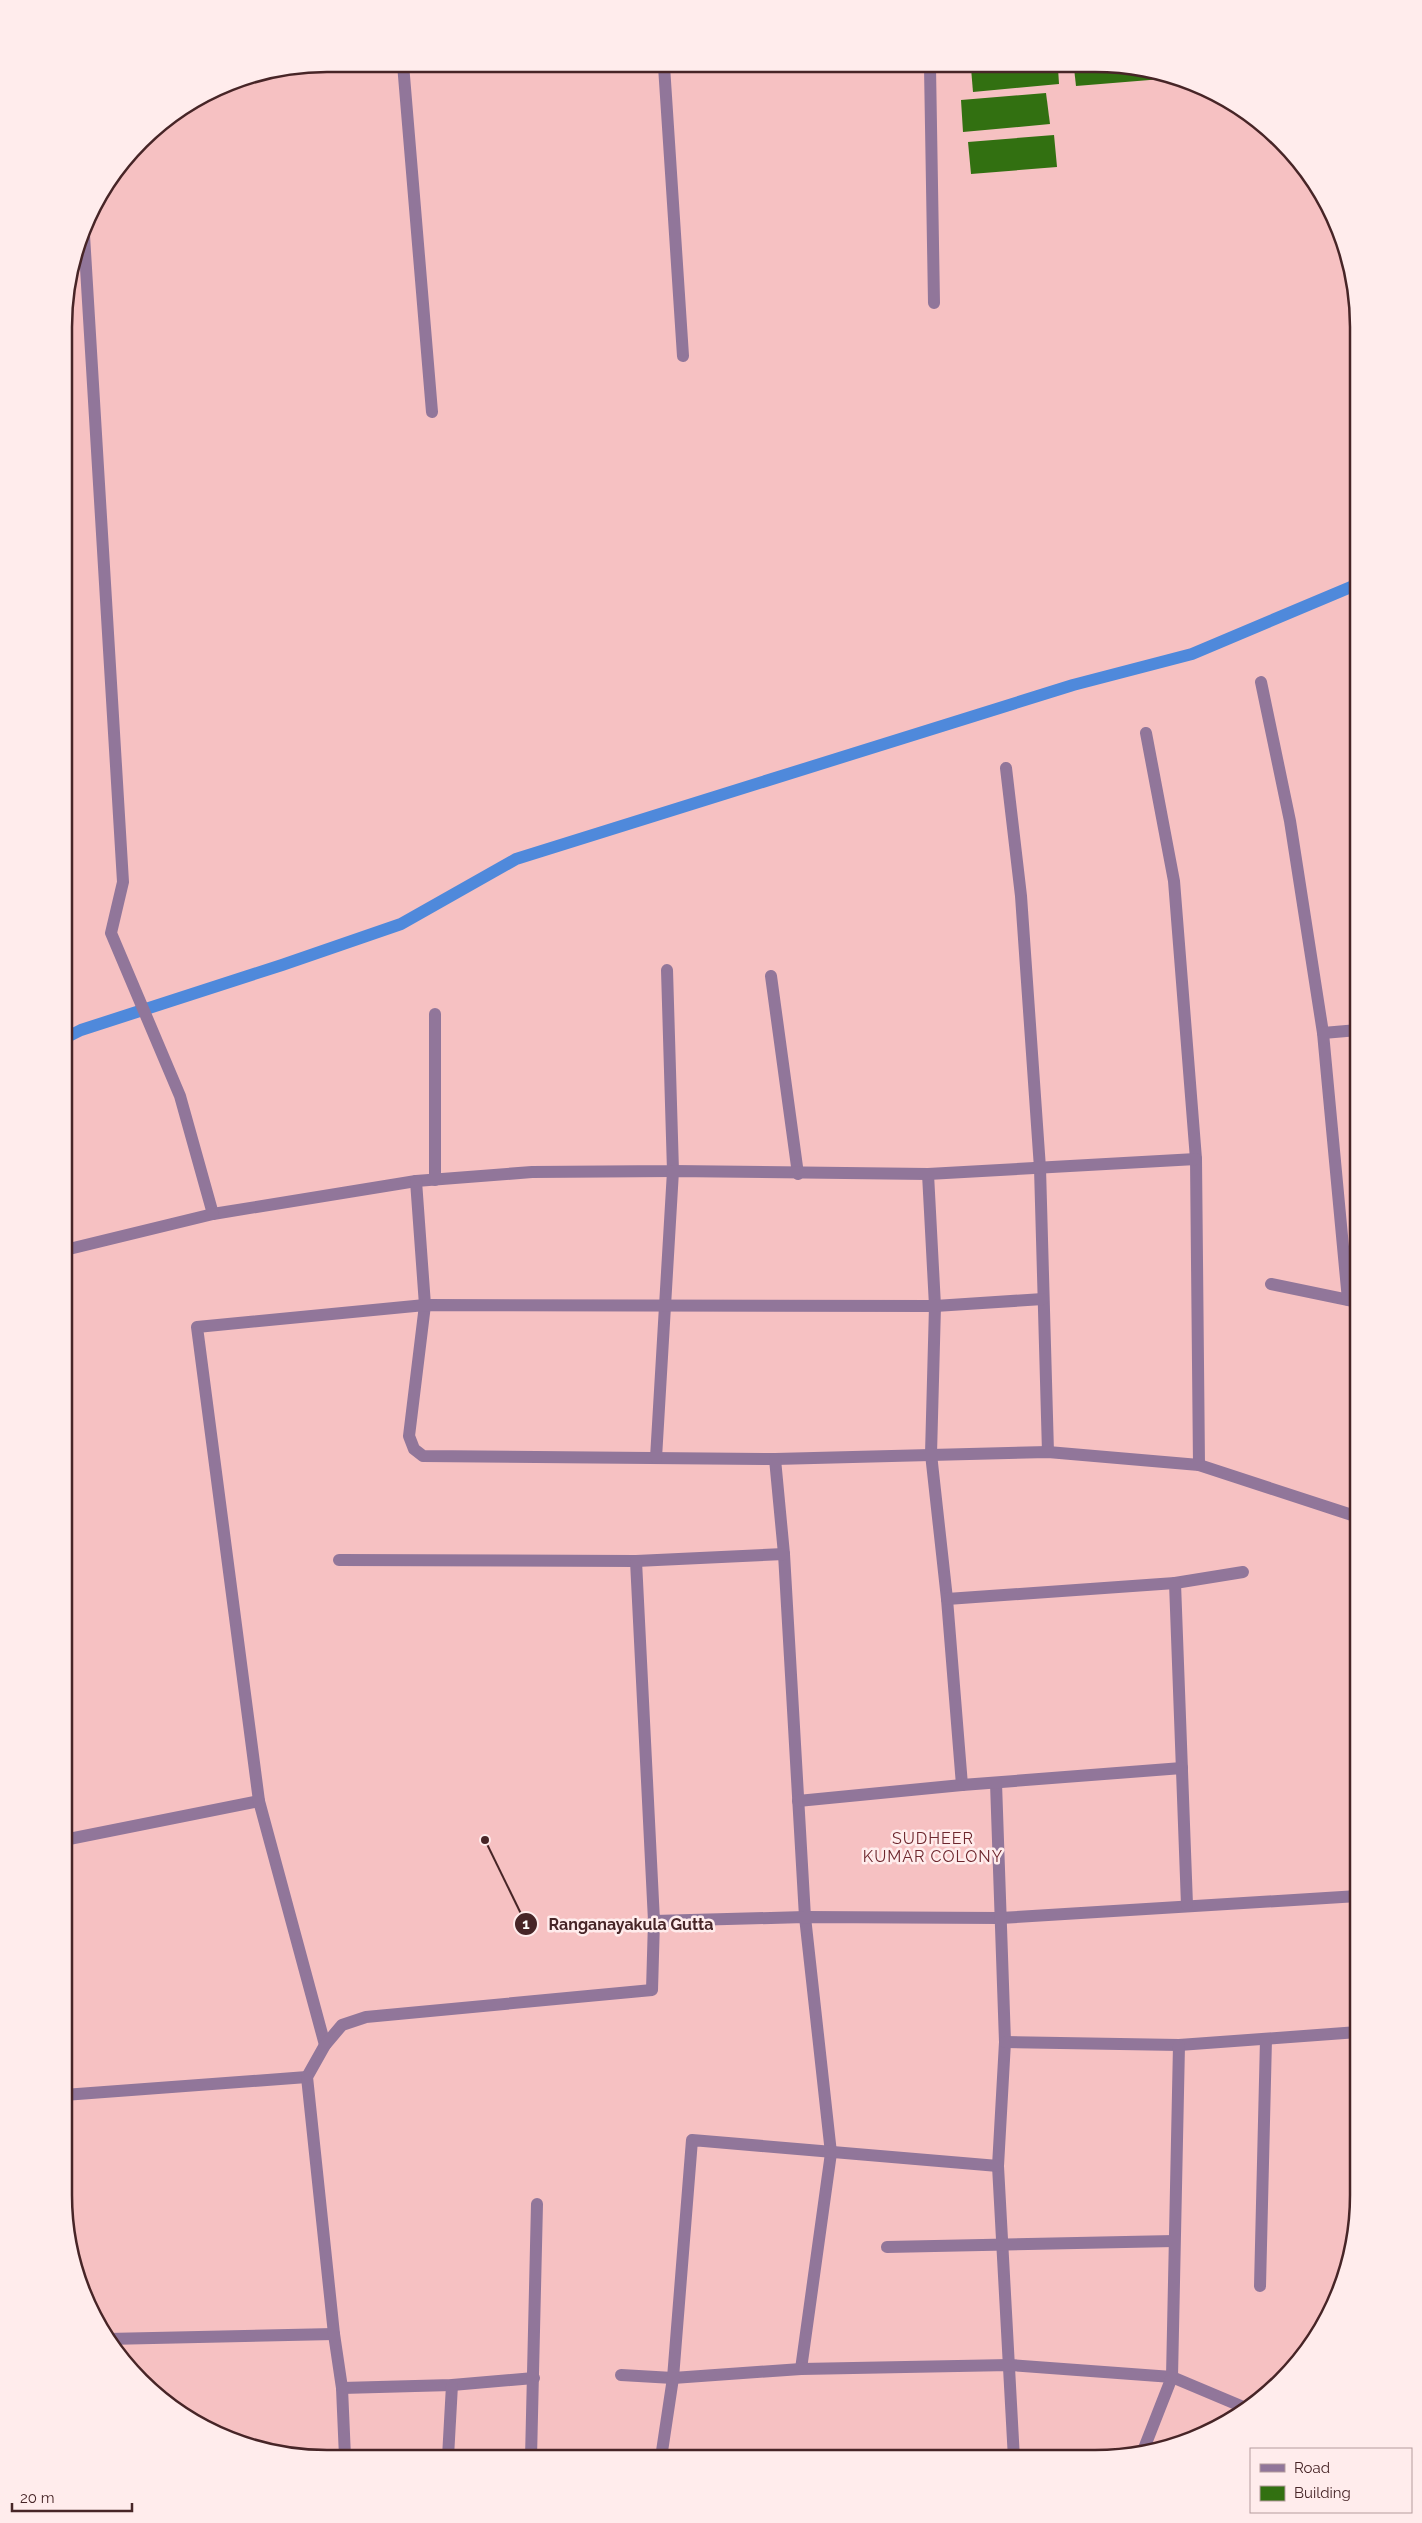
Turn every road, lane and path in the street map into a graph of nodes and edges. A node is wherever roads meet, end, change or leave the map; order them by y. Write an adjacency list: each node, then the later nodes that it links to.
1 (403, 72): 7 (street)
2 (664, 72): 6 (street)
3 (930, 72): 5 (street)
4 (85, 250): 23 (street)
5 (934, 303)
6 (683, 356)
7 (432, 412)
8 (1261, 682): 15 (street)
9 (1146, 733): 16 (street)
10 (1006, 768): 17 (street)
11 (667, 970): 18 (street)
12 (771, 976): 19 (street)
13 (435, 1014): 22 (street)
14 (1350, 1031): 15 (street)
15 (1323, 1033): 25 (street)
16 (1196, 1159): 17 (street); 36 (street)
17 (1040, 1168): 20 (street); 27 (street)
18 (673, 1171): 19 (street); 22 (street); 29 (street)
19 (798, 1174): 20 (street)
20 (928, 1174): 31 (street)
21 (416, 1180): 22 (street); 23 (street); 30 (street)
22 (435, 1180)
23 (213, 1214): 24 (street)
24 (72, 1248)
25 (1350, 1274)
26 (1271, 1284): 28 (street)
27 (1043, 1299): 31 (street); 32 (street)
28 (1350, 1300)
29 (666, 1304): 30 (street); 31 (street); 34 (street)
30 (425, 1305): 34 (street); 47 (street)
31 (935, 1306): 33 (street)
32 (1048, 1452): 33 (street); 36 (street)
33 (931, 1454): 35 (street); 43 (street)
34 (656, 1458): 35 (street)
35 (775, 1460): 38 (street)
36 (1199, 1464): 37 (street)
37 (1350, 1514)
38 (784, 1554): 40 (street); 48 (street)
39 (339, 1560): 40 (street)
40 (636, 1561): 54 (street)
41 (1243, 1572): 42 (street)
42 (1174, 1583): 43 (street); 44 (street)
43 (947, 1599): 46 (street)
44 (1182, 1768): 45 (street); 51 (street)
45 (996, 1784): 46 (street); 53 (street)
46 (962, 1785): 48 (street)
47 (259, 1801): 49 (street); 58 (street)
48 (798, 1802): 52 (street)
49 (72, 1838)
50 (1350, 1896): 51 (street)
51 (1187, 1905): 53 (street)
52 (805, 1917): 53 (street); 54 (street); 62 (street)
53 (1000, 1918): 57 (street)
54 (654, 1921): 58 (street)
55 (1350, 2033): 56 (street)
56 (1266, 2039): 59 (street); 68 (street)
57 (1005, 2042): 59 (street); 63 (street)
58 (325, 2044): 60 (street)
59 (1179, 2045): 65 (street)
60 (307, 2077): 61 (street); 69 (street)
61 (72, 2094)
62 (831, 2153): 63 (street); 72 (street); 75 (street)
63 (998, 2166): 66 (street)
64 (537, 2204): 74 (street)
65 (1174, 2241): 66 (street); 76 (street)
66 (1002, 2244): 67 (street); 71 (street)
67 (886, 2247)
68 (1260, 2286)
69 (334, 2334): 70 (street); 78 (street)
70 (117, 2338)
71 (1010, 2365): 72 (street); 76 (street); 85 (street)
72 (802, 2370): 75 (street)
73 (621, 2375): 75 (street)
74 (534, 2378): 77 (street); 83 (street)
75 (673, 2378): 84 (street)
76 (1172, 2378): 79 (street); 80 (street)
77 (452, 2385): 78 (street); 82 (street)
78 (342, 2388): 81 (street)
79 (1240, 2405)
80 (1145, 2446)
81 (345, 2450)
82 (448, 2450)
83 (532, 2450)
84 (662, 2450)
85 (1014, 2450)

